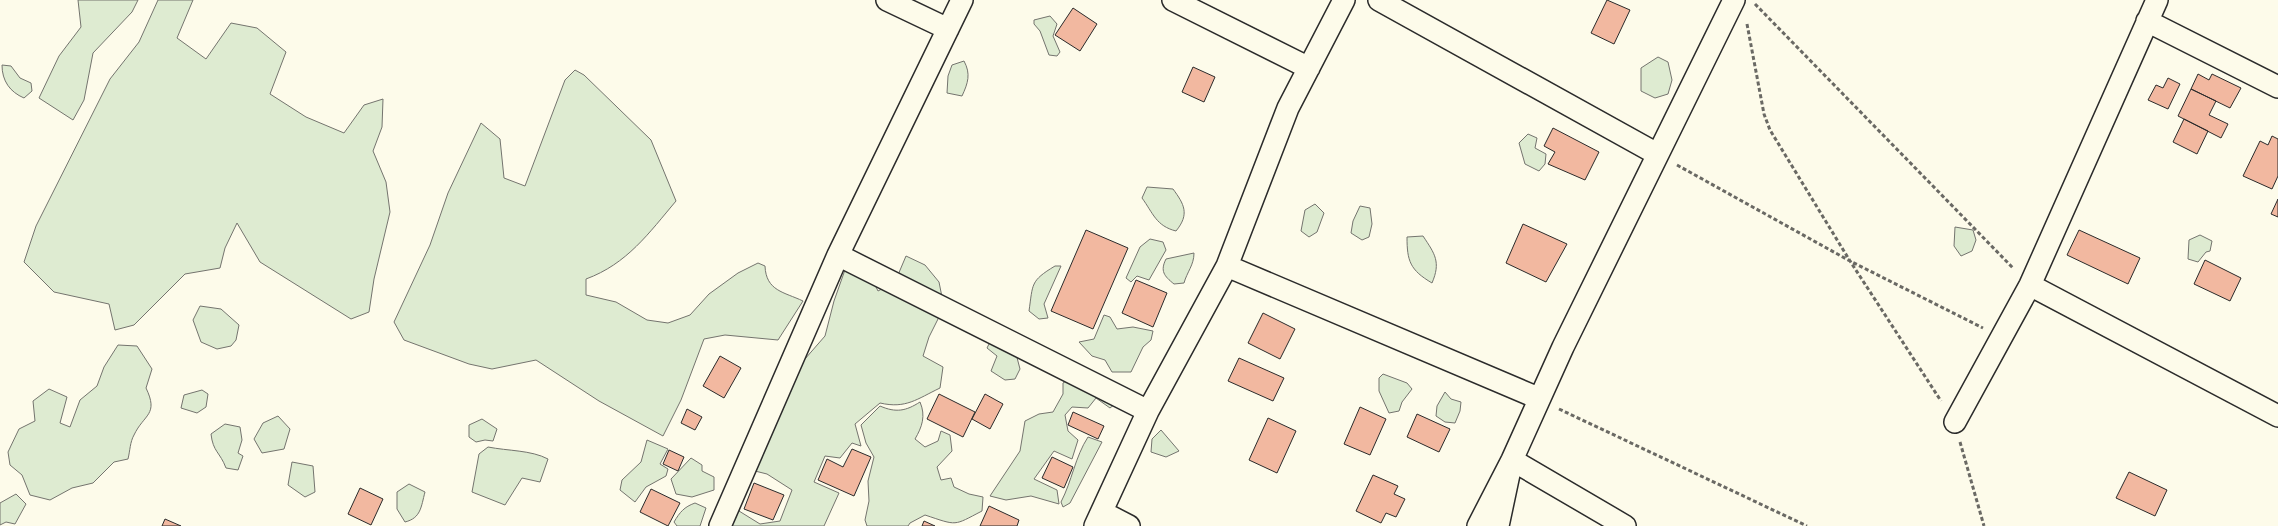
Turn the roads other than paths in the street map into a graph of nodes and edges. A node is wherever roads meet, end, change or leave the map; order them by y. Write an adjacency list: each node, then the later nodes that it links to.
1 (887, 0): 9 (street)
2 (962, 0): 9 (street)
3 (1173, 0): 10 (street)
4 (1344, 0): 10 (street)
5 (1379, 0): 12 (street)
6 (1734, 0): 12 (street)
7 (2157, 0): 8 (street)
8 (2147, 21): 11 (street); 15 (street)
9 (948, 29): 13 (street)
10 (1309, 68): 14 (street)
11 (2278, 87)
12 (1657, 154): 16 (street)
13 (838, 255): 17 (street); 22 (street)
14 (1226, 266): 16 (street); 17 (street)
15 (2030, 285): 18 (street); 19 (street)
16 (1538, 398): 20 (street)
17 (1148, 411): 21 (street)
18 (2278, 416)
19 (1955, 422)
20 (1512, 460): 24 (street); 25 (street); 26 (street)
21 (1099, 519): 23 (street)
22 (720, 526)
23 (1129, 526)
24 (1478, 526)
25 (1498, 526)
26 (1625, 526)

